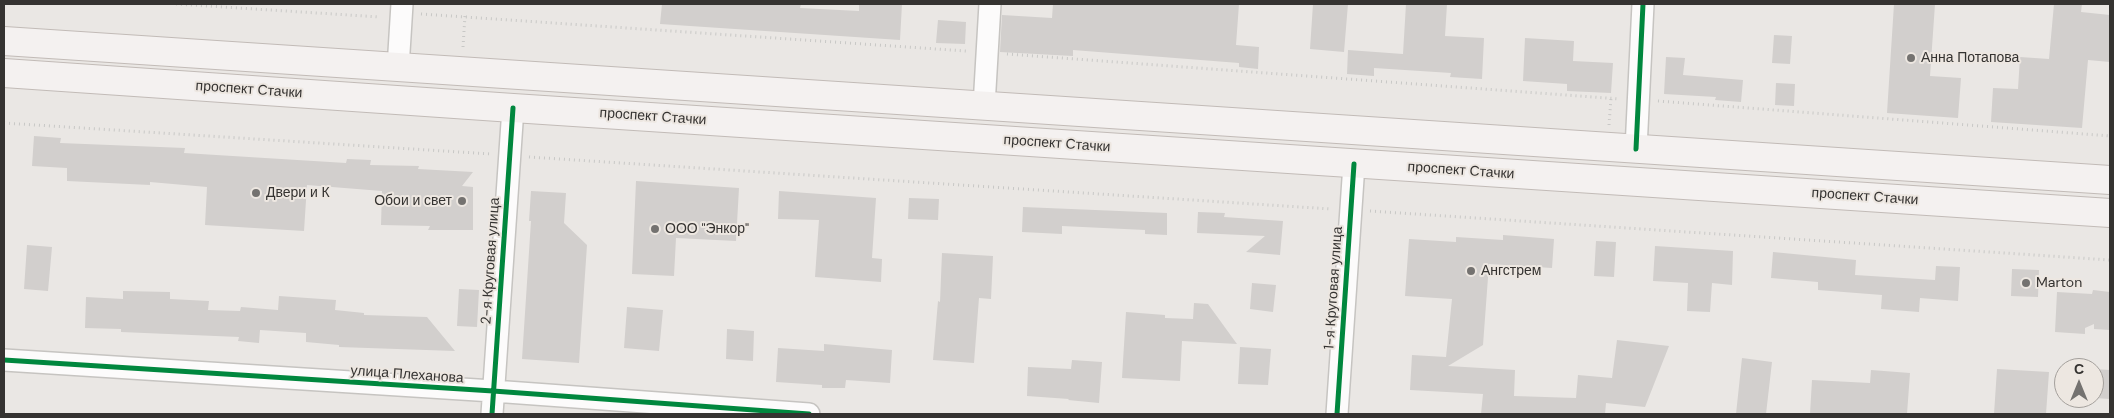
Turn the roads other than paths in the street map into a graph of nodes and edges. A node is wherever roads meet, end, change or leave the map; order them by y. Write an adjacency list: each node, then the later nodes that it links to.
1 (990, 4): 7 (street)
2 (1643, 4): 9 (street)
3 (402, 10): 5 (street)
4 (4, 41): 5 (main road)
5 (398, 68): 7 (main road)
6 (4, 73): 8 (main road, проспект Стачки)
7 (984, 106): 9 (main road)
8 (512, 108): 10 (main road, проспект Стачки); 14 (street, 2-я Круговая улица)
9 (1636, 149): 11 (main road)
10 (1354, 164): 12 (main road, проспект Стачки); 17 (street, 1-я Круговая улица)
11 (2110, 180)
12 (2110, 213)
13 (4, 360): 14 (street, улица Плеханова)
14 (493, 391): 15 (street, 2-я Круговая улица); 16 (street, улица Плеханова)
15 (492, 414)
16 (810, 414)
17 (1337, 414)

